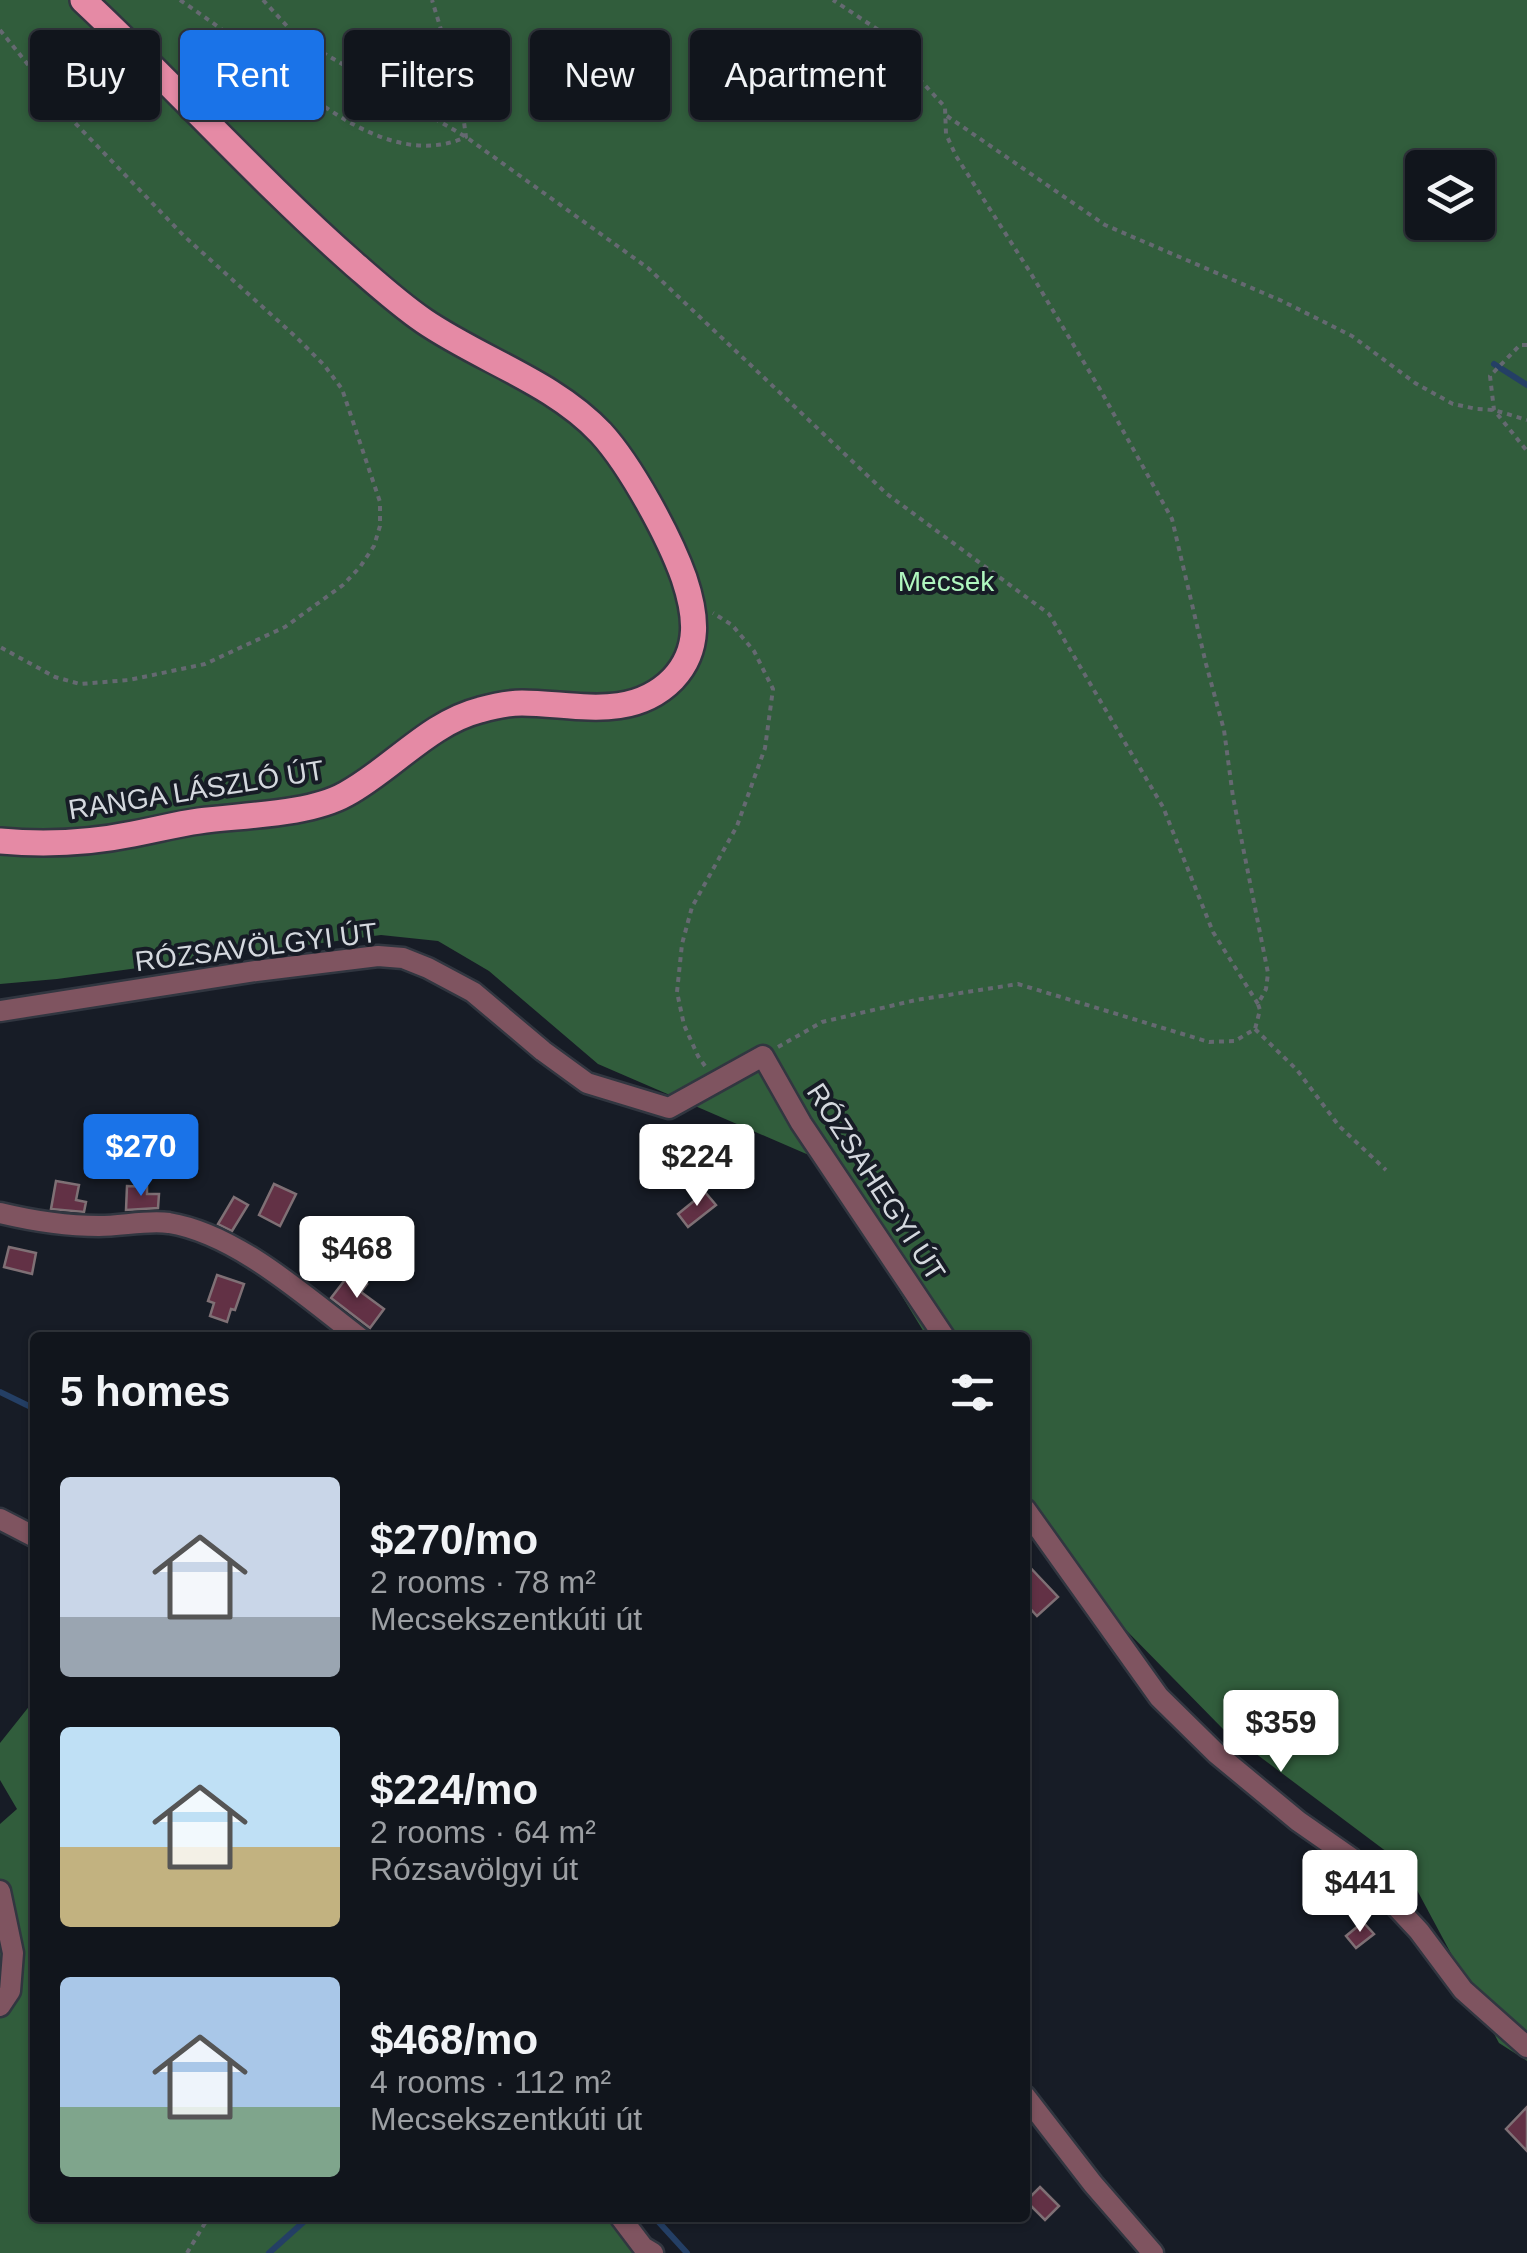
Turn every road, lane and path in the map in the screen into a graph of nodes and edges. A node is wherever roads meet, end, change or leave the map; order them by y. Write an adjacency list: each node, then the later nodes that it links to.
1 (83, 0): 13 (main road, RANGA LÁSZLÓ ÚT)
2 (180, 0): 8 (path)
3 (263, 0): 8 (path)
4 (432, 0): 8 (path)
5 (833, 0): 7 (path)
6 (0, 30): 14 (path)
7 (947, 116): 10 (path); 16 (path)
8 (466, 138): 16 (path)
9 (1527, 345): 10 (path)
10 (1494, 410): 11 (path); 12 (path)
11 (1527, 420)
12 (1527, 451)
13 (689, 596): 15 (main road, RANGA LÁSZLÓ ÚT); 20 (path)
14 (0, 647)
15 (0, 841)
16 (1258, 1004): 18 (path)
17 (0, 1011): 20 (street, RÓZSAVÖLGYI ÚT)
18 (1255, 1029): 19 (path); 21 (path)
19 (764, 1056): 20 (street, RÓZSAVÖLGYI ÚT); 24 (street, RÓZSAHEGYI ÚT)
20 (716, 1082)
21 (1386, 1170)
22 (0, 1213): 23 (street)
23 (352, 1332)
24 (941, 1332)
25 (1030, 1516): 30 (street)
26 (0, 1519): 27 (street)
27 (30, 1534)
28 (0, 1891): 29 (street)
29 (0, 2006)
30 (1527, 2048)
31 (1030, 2102): 36 (street)
32 (206, 2222): 34 (path)
33 (624, 2222): 35 (street)
34 (187, 2253)
35 (652, 2253)
36 (1153, 2253)

